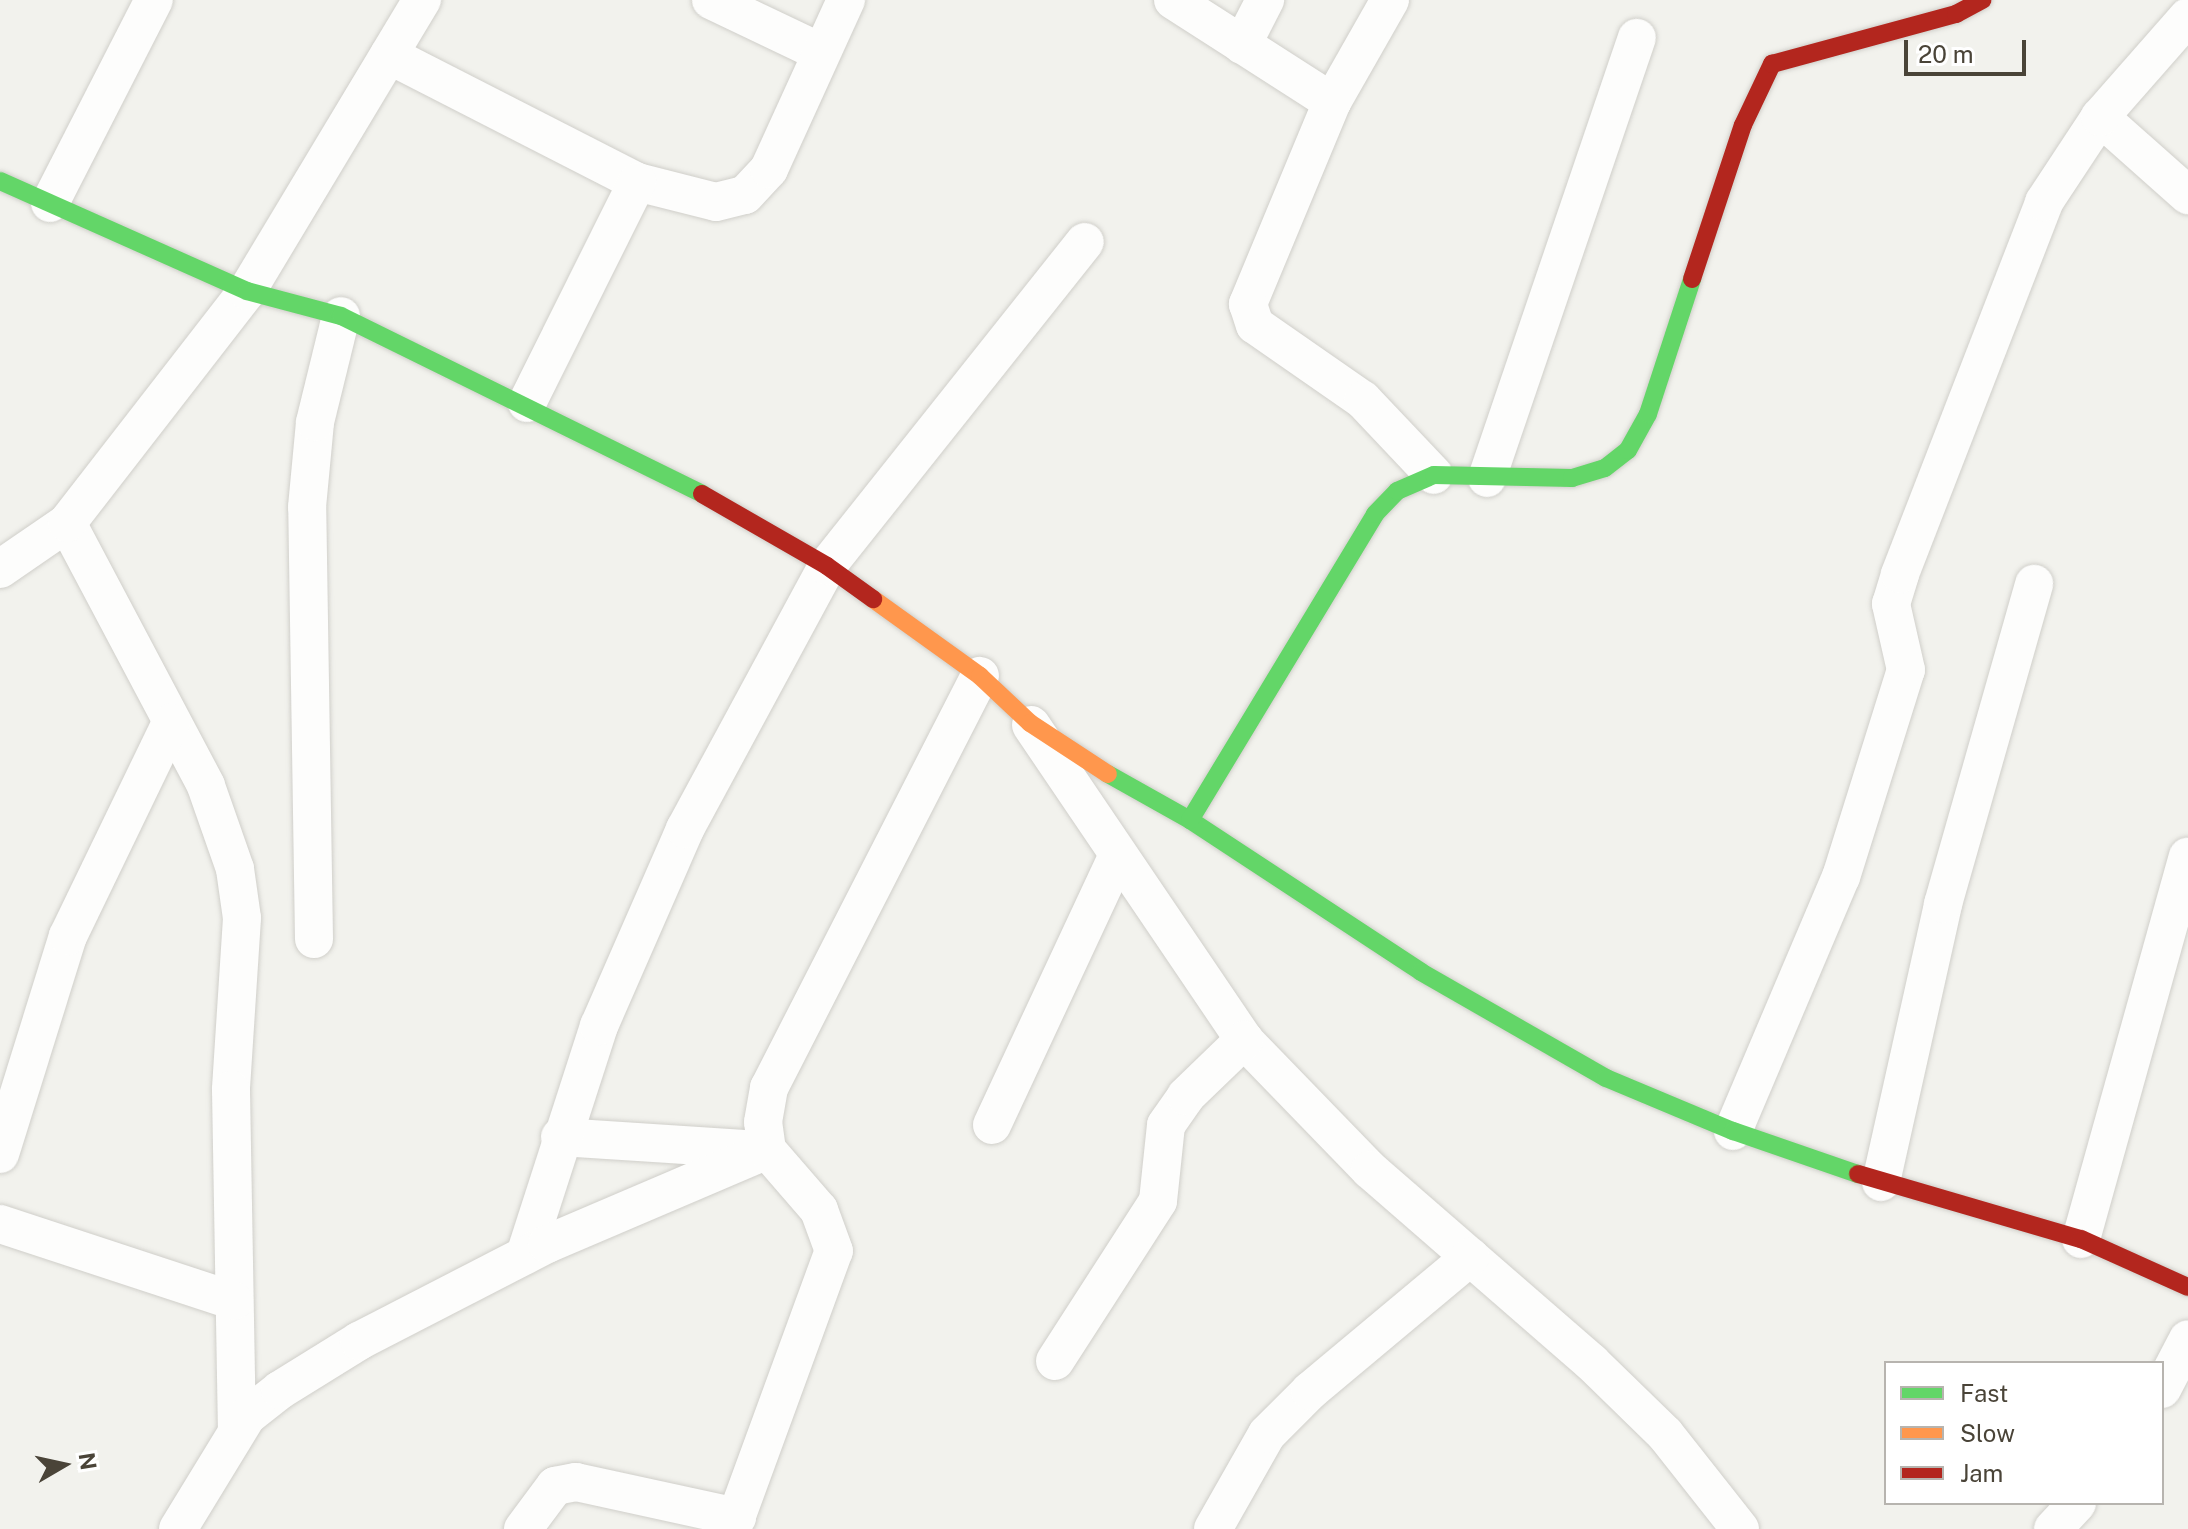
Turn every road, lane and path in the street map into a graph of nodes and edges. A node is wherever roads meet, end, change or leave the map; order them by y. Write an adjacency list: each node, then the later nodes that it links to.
1 (154, 0): 19 (street)
2 (422, 0): 13 (street)
3 (711, 0): 12 (street)
4 (846, 0): 12 (street)
5 (1173, 0): 11 (street)
6 (1265, 0): 11 (street)
7 (1390, 0): 14 (street)
8 (1982, 0): 25 (street)
9 (2188, 17): 15 (street)
10 (1637, 38): 25 (street)
11 (1242, 45): 14 (street)
12 (820, 52): 17 (street)
13 (389, 55): 17 (street); 21 (street)
14 (1332, 102): 24 (street)
15 (2100, 117): 18 (street); 39 (street)
16 (0, 181): 19 (street)
17 (637, 182): 23 (street)
18 (2188, 195)
19 (50, 203): 21 (street)
20 (1085, 242): 27 (street)
21 (247, 291): 22 (street); 26 (street)
22 (341, 316): 23 (street); 36 (street)
23 (527, 403): 27 (street)
24 (1434, 475): 25 (street); 33 (street)
25 (1487, 478)
26 (67, 523): 28 (street); 31 (street)
27 (827, 566): 30 (street); 40 (street)
28 (0, 569)
29 (2034, 584): 43 (street)
30 (980, 676): 32 (street); 41 (street)
31 (171, 723): 42 (street); 49 (street)
32 (1030, 723): 33 (street); 34 (street)
33 (1190, 820): 39 (street)
34 (1118, 855): 37 (street); 38 (street)
35 (2188, 857): 45 (street)
36 (314, 939)
37 (1244, 1040): 47 (street); 51 (street)
38 (992, 1125)
39 (1733, 1131): 43 (street)
40 (560, 1137): 41 (street); 46 (street)
41 (767, 1150): 46 (street); 57 (street)
42 (0, 1154)
43 (1881, 1182): 45 (street)
44 (0, 1224): 49 (street)
45 (2081, 1239): 48 (street)
46 (525, 1255): 55 (street)
47 (1470, 1257): 60 (street); 61 (street)
48 (2188, 1287)
49 (234, 1301): 55 (street)
50 (2188, 1339): 52 (street)
51 (1055, 1361)
52 (2164, 1385)
53 (2188, 1394): 54 (street)
54 (2164, 1404)
55 (237, 1430): 58 (street)
56 (2075, 1505): 62 (street)
57 (735, 1523): 59 (street)
58 (178, 1529)
59 (523, 1529)
60 (1213, 1529)
61 (1740, 1529)
62 (2053, 1529)

